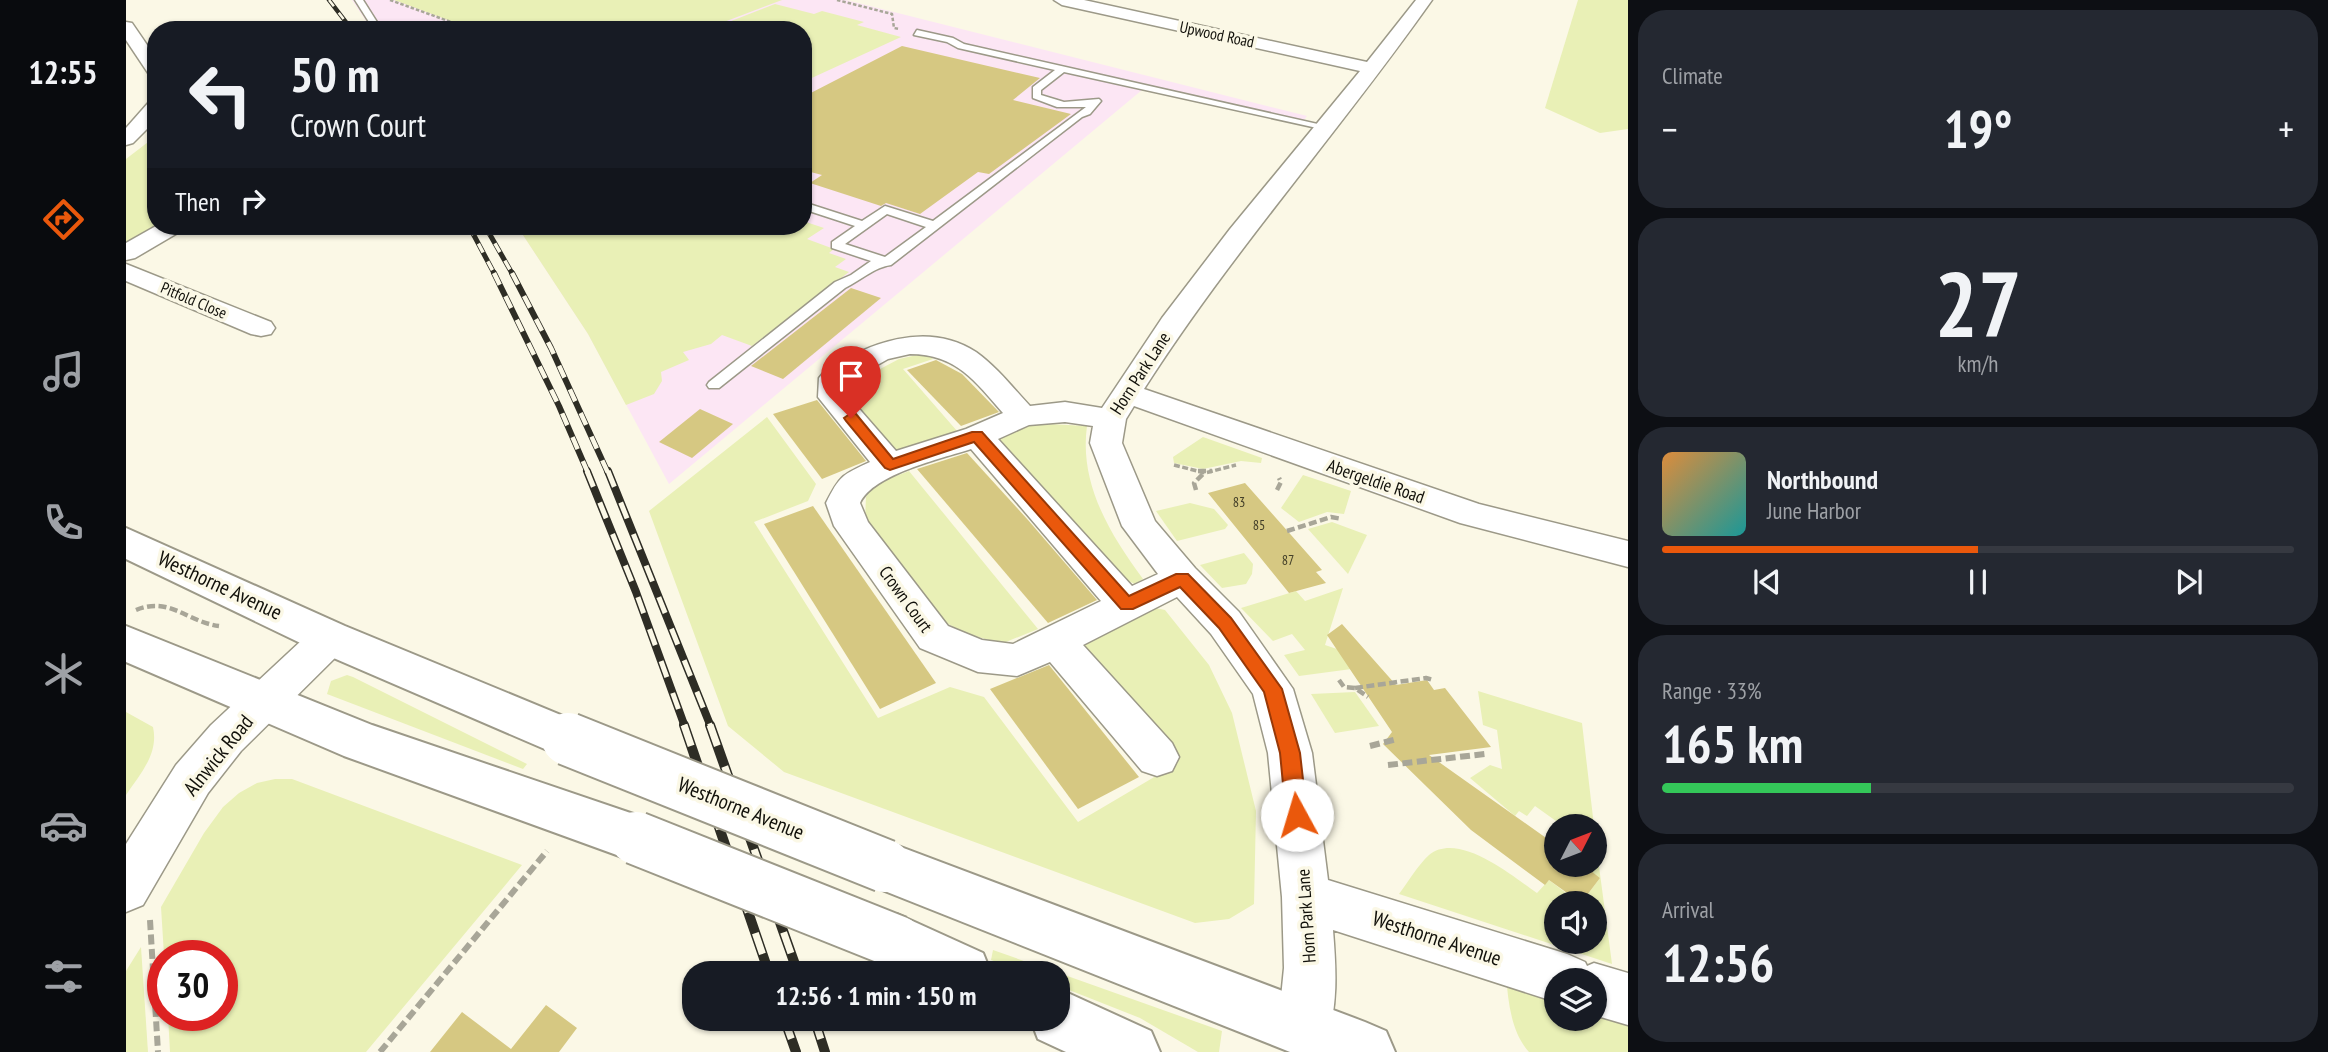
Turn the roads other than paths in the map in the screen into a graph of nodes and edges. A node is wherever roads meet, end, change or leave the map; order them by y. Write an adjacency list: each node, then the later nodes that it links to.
1 (359, 0): 4 (lane)
2 (1062, 0): 8 (street, Upwood Road)
3 (1424, 0): 8 (street, Horn Park Lane)
4 (373, 21)
5 (126, 27): 7 (street)
6 (917, 33): 9 (lane)
7 (147, 58)
8 (1373, 68): 13 (street, Horn Park Lane)
9 (1062, 69): 10 (lane); 11 (lane)
10 (1138, 86): 11 (lane); 13 (lane)
11 (1075, 110): 17 (lane)
12 (147, 119): 14 (street)
13 (1326, 127): 24 (street, Horn Park Lane)
14 (126, 139)
15 (812, 208): 16 (lane)
16 (864, 225): 17 (lane); 20 (lane)
17 (933, 225): 20 (lane)
18 (157, 235): 19 (street)
19 (126, 253)
20 (880, 260): 23 (lane)
21 (126, 272): 22 (street, Pitfold Close)
22 (261, 328)
23 (714, 385)
24 (1119, 407): 25 (street, Crown Court); 29 (street, Abergeldie Road); 30 (street, Horn Park Lane)
25 (1023, 416): 26 (street, Crown Court); 27 (street)
26 (977, 436): 27 (street, Crown Court); 31 (street)
27 (890, 465): 34 (street, Crown Court)
28 (126, 542): 33 (highway, Westhorne Avenue)
29 (1628, 554)
30 (1182, 578): 31 (street, Crown Court); 37 (street, Horn Park Lane)
31 (1127, 605): 34 (street, Crown Court)
32 (131, 627): 35 (highway)
33 (330, 638): 35 (street, Alnwick Road); 44 (highway, Westhorne Avenue, bridge)
34 (1056, 640): 36 (street)
35 (263, 701): 38 (street, Alnwick Road); 39 (highway, bridge)
36 (1157, 757)
37 (1307, 897): 40 (street, Westhorne Avenue); 44 (street, Horn Park Lane)
38 (134, 900)
39 (937, 961)
40 (1544, 973)
41 (1607, 993): 42 (street)
42 (1628, 999)
43 (1070, 1023): 45 (highway)
44 (1305, 1027): 46 (highway, Westhorne Avenue)
45 (1130, 1052)
46 (1365, 1052)

